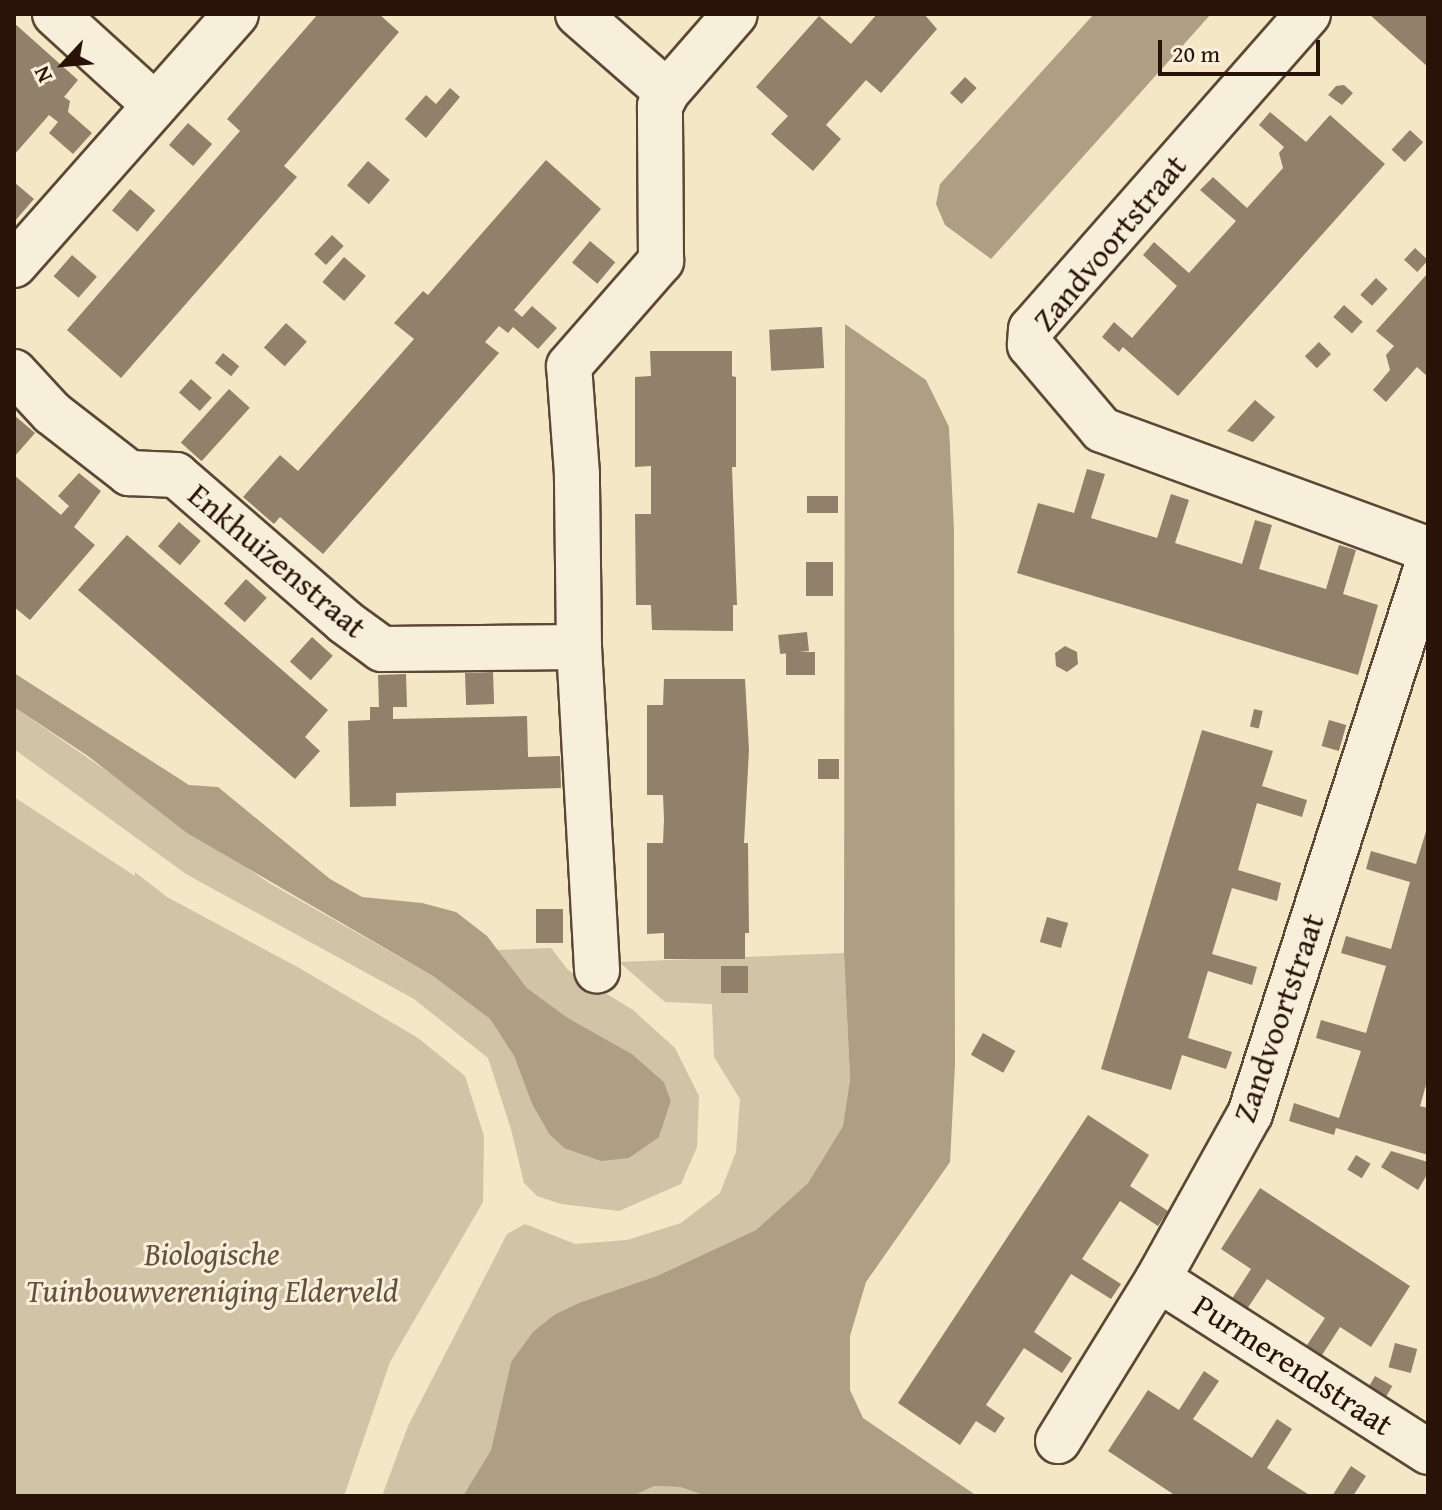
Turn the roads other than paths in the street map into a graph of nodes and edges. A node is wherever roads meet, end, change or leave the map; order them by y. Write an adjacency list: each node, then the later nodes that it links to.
1 (55, 14): 7 (street)
2 (236, 14): 7 (street)
3 (578, 14): 6 (street)
4 (735, 14): 6 (street)
5 (1308, 14): 10 (street, Zandvoortstraat)
6 (667, 92): 12 (street)
7 (155, 105): 8 (street)
8 (14, 265)
9 (14, 372): 12 (street, Enkhuizenstraat)
10 (1428, 549)
11 (1428, 563): 14 (street, Zandvoortstraat)
12 (579, 647): 13 (street)
13 (597, 970)
14 (1158, 1279): 15 (street, Zandvoortstraat); 16 (street, Purmerendstraat)
15 (1058, 1441)
16 (1428, 1452)

